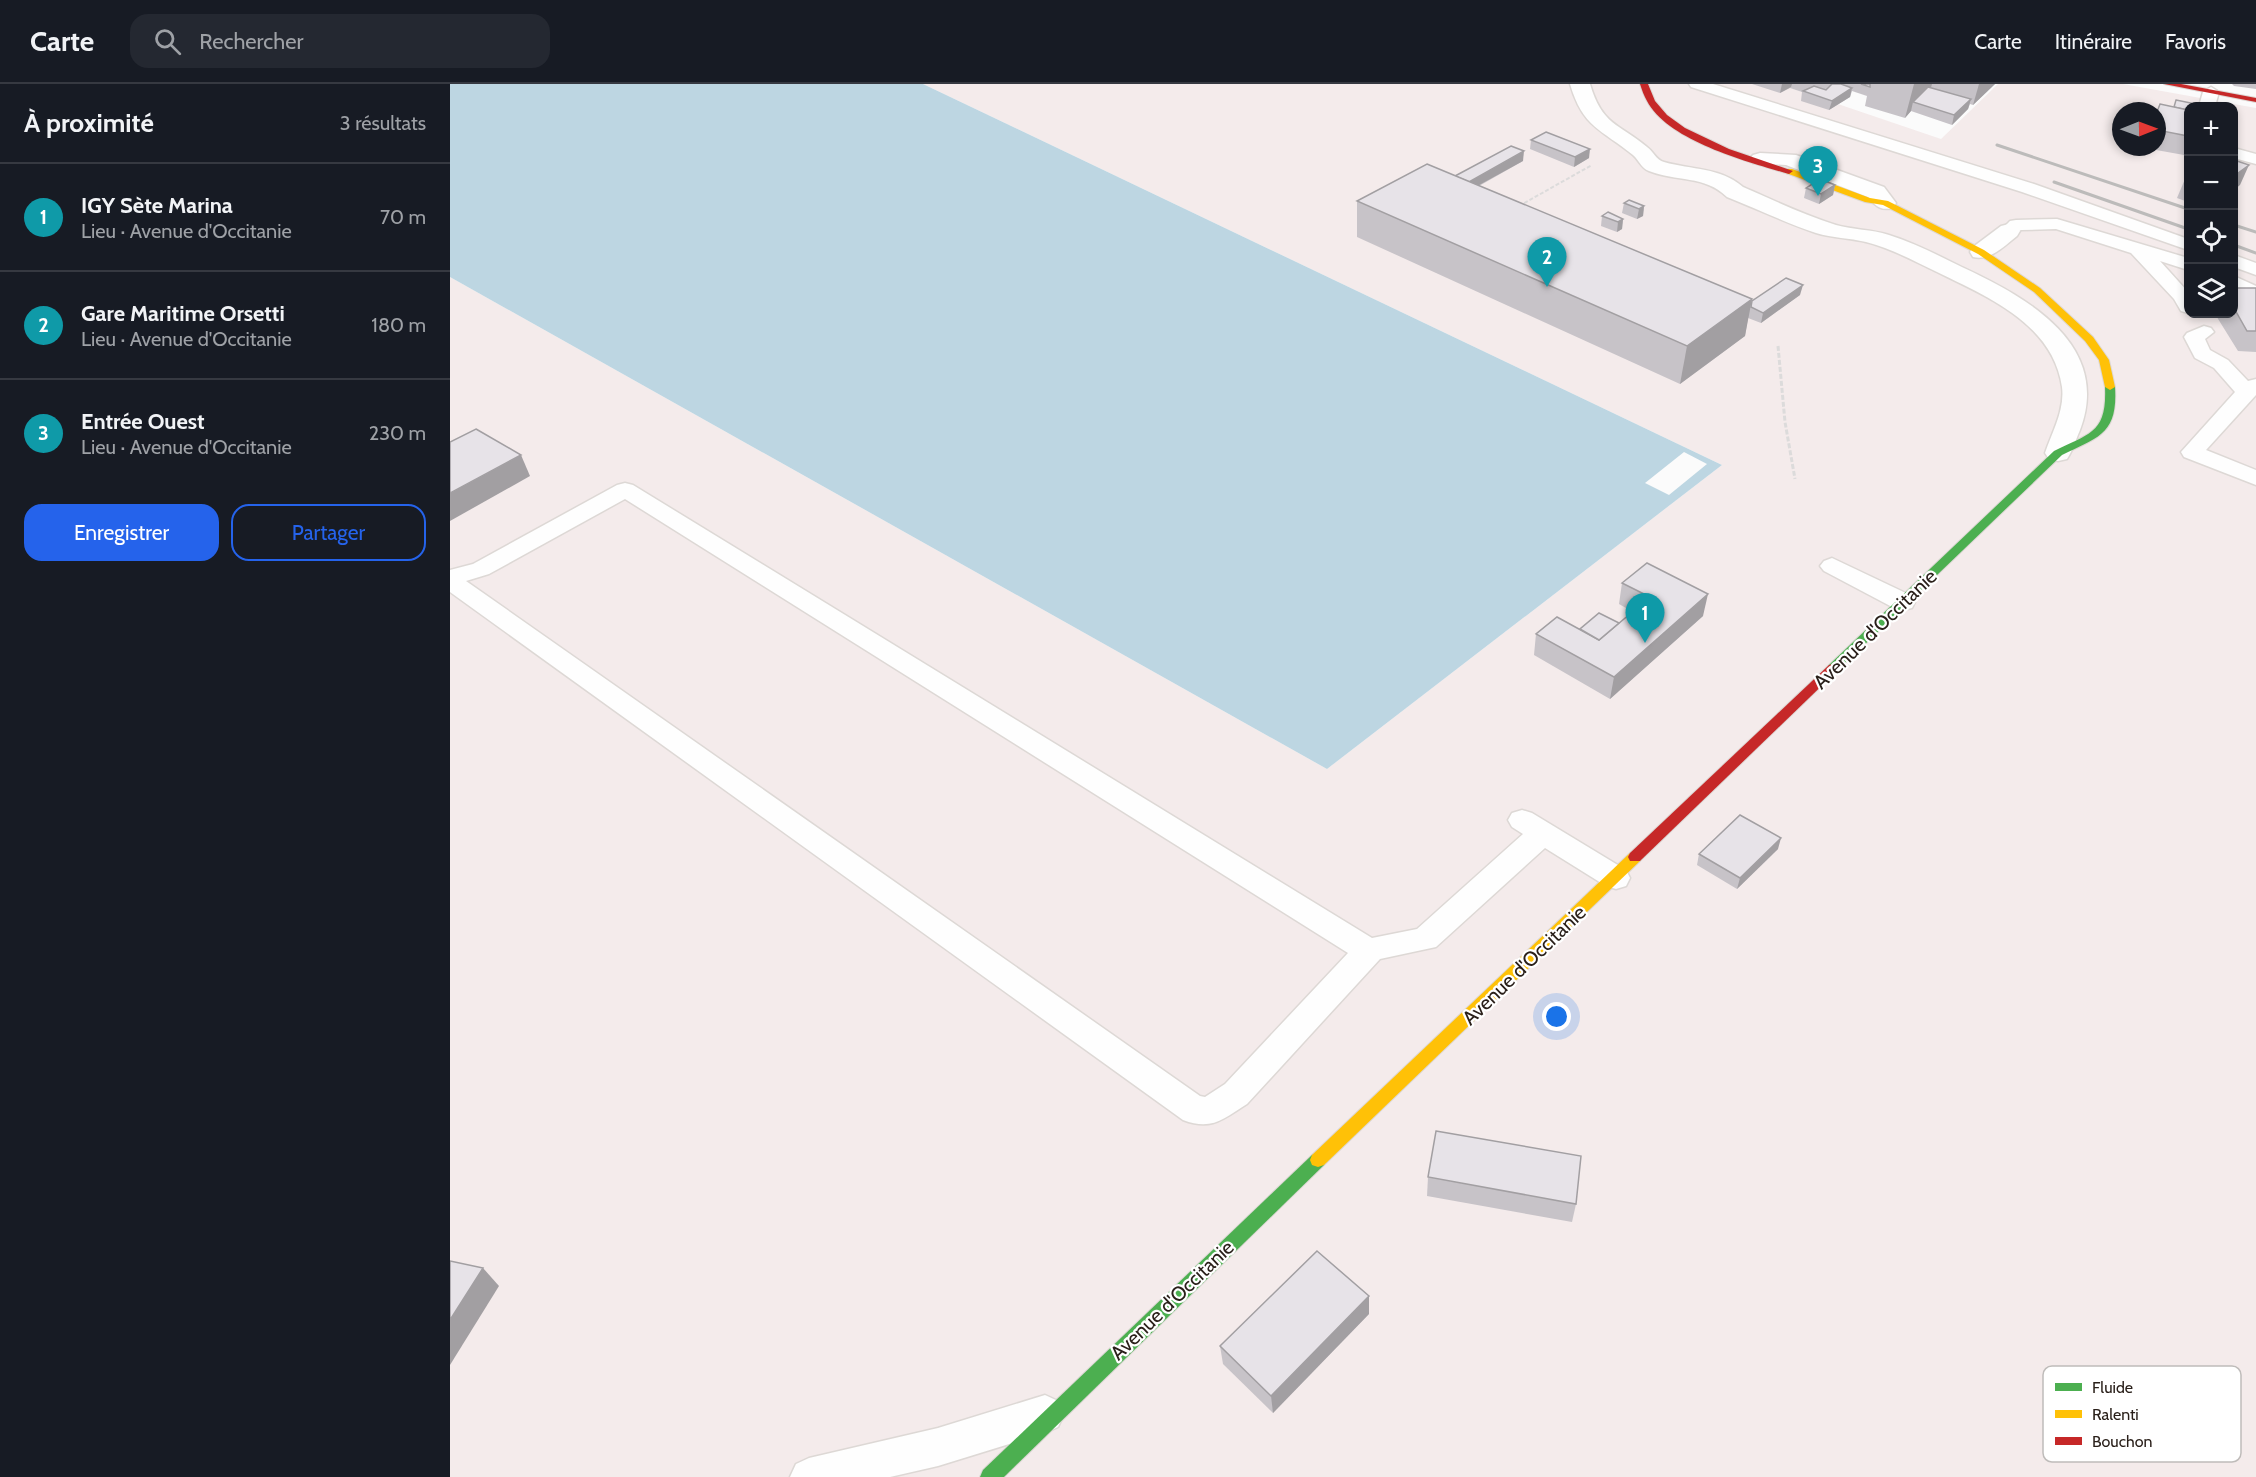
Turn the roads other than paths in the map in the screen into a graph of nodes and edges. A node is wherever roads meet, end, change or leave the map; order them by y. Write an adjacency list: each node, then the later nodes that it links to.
1 (1580, 84): 10 (street, Avenue d'Occitanie)
2 (1644, 84): 8 (street, Avenue d'Occitanie)
3 (1697, 84): 13 (lane)
4 (2176, 85): 5 (street)
5 (2209, 99): 6 (street)
6 (2256, 100)
7 (2238, 154): 9 (lane)
8 (1756, 158): 10 (street, Avenue d'Occitanie); 11 (street, Avenue d'Occitanie)
9 (2256, 159)
10 (1720, 182): 24 (street, Avenue d'Occitanie)
11 (1885, 203): 15 (street, Avenue d'Occitanie)
12 (2009, 231): 14 (lane); 15 (street)
13 (2184, 244)
14 (2137, 248): 17 (lane); 21 (lane)
15 (1981, 252): 24 (street, Avenue d'Occitanie)
16 (2238, 262): 18 (lane)
17 (2184, 263)
18 (2256, 269)
19 (2238, 284): 20 (lane)
20 (2256, 296)
21 (2184, 300)
22 (2195, 318): 23 (lane)
23 (2251, 388): 25 (lane)
24 (2058, 453): 28 (street, Avenue d'Occitanie)
25 (2256, 478)
26 (1832, 566): 28 (lane)
27 (450, 580): 30 (lane); 30 (lane)
28 (1903, 602): 29 (street, Avenue d'Occitanie)
29 (1616, 878): 30 (lane); 31 (street, Avenue d'Occitanie)
30 (1369, 951)
31 (1055, 1412): 32 (lane); 33 (street, Avenue d'Occitanie)
32 (809, 1477)
33 (990, 1477)

